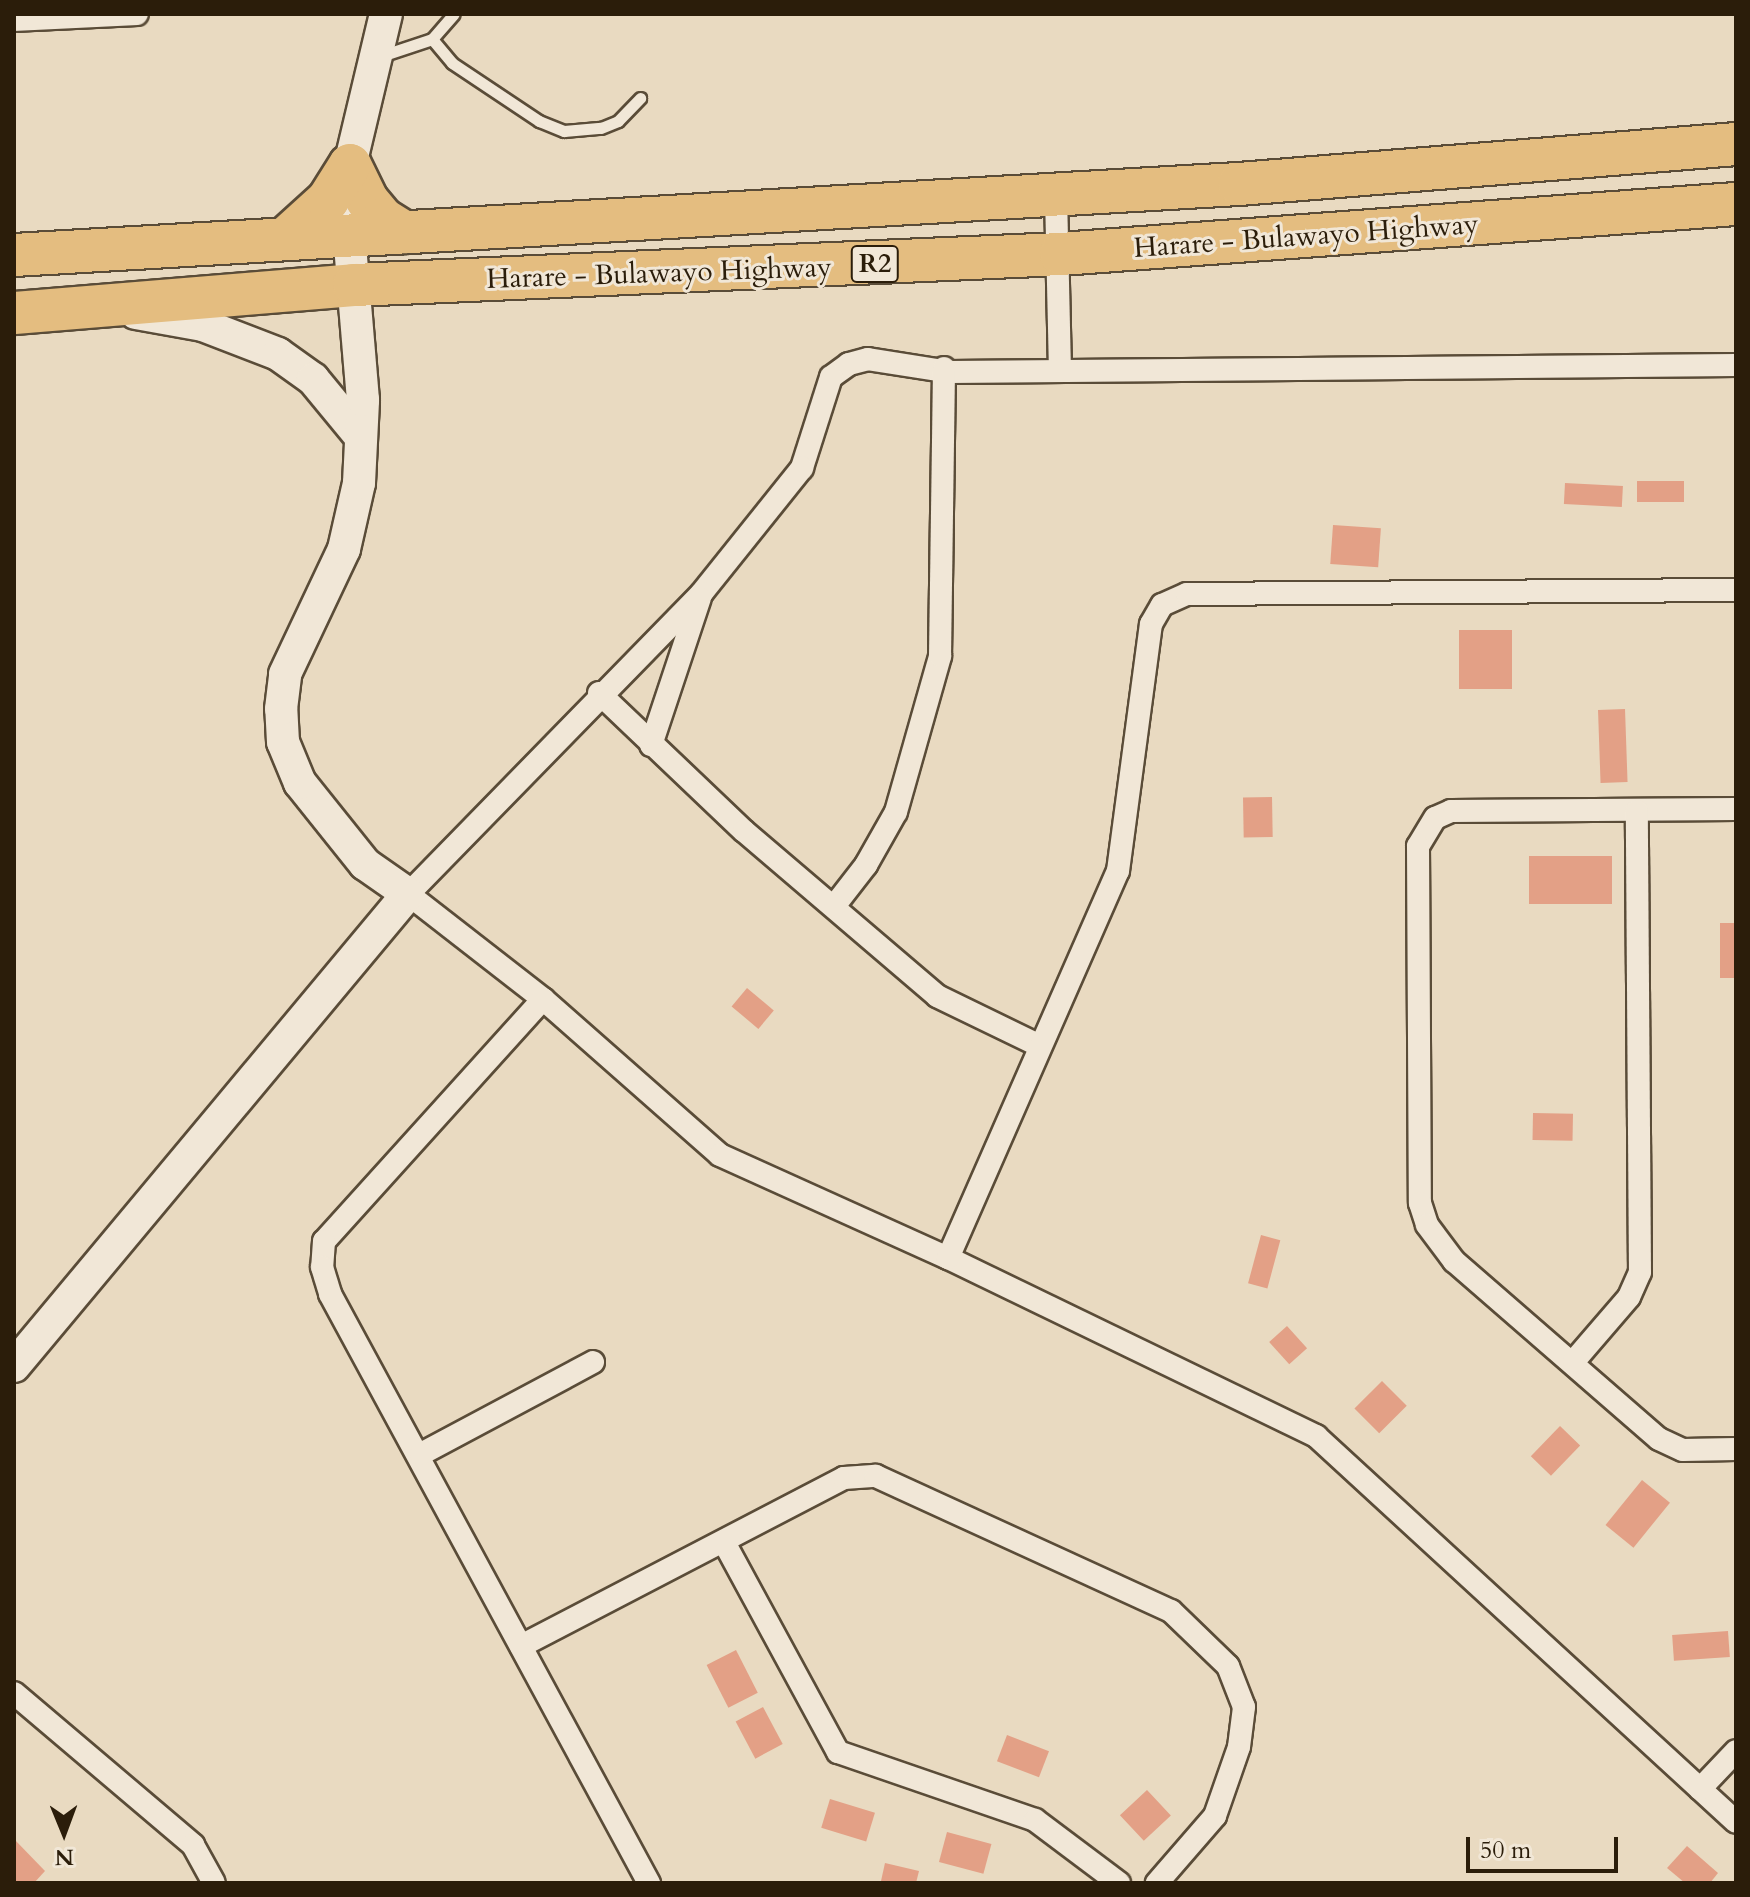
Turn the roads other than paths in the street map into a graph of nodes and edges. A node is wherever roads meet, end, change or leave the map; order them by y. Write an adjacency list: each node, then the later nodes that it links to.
1 (137, 14): 4 (street)
2 (386, 14): 6 (street)
3 (454, 14): 5 (lane)
4 (14, 20)
5 (432, 39): 6 (lane); 7 (lane)
6 (376, 57): 9 (street)
7 (640, 98)
8 (1736, 144): 10 (highway, Harare - Bulawayo Highway / R2)
9 (350, 165): 12 (highway); 13 (street); 14 (highway)
10 (1056, 195): 12 (highway, Harare - Bulawayo Highway / R2); 15 (street)
11 (1736, 204): 15 (highway, Harare - Bulawayo Highway / R2)
12 (404, 232): 13 (highway, Harare - Bulawayo Highway / R2)
13 (349, 235): 14 (highway, Harare - Bulawayo Highway / R2); 17 (street)
14 (287, 237): 16 (highway, Harare - Bulawayo Highway / R2)
15 (1061, 254): 17 (highway, Harare - Bulawayo Highway / R2); 21 (street)
16 (14, 255)
17 (354, 285): 18 (highway, Harare - Bulawayo Highway / R2); 23 (street)
18 (108, 308): 19 (highway, Harare - Bulawayo Highway / R2); 23 (street)
19 (14, 313)
20 (1736, 365): 21 (street)
21 (1060, 367): 22 (street)
22 (944, 368): 25 (street); 31 (street)
23 (360, 436): 30 (street)
24 (1736, 590): 33 (street)
25 (702, 593): 26 (street); 27 (street)
26 (599, 693): 27 (street); 30 (street)
27 (651, 745): 31 (street)
28 (1736, 809): 29 (street)
29 (1637, 811): 35 (street); 35 (street)
30 (408, 894): 32 (street); 37 (street)
31 (835, 905): 33 (street)
32 (543, 999): 34 (street); 39 (street)
33 (1038, 1045): 34 (street)
34 (948, 1258): 44 (street)
35 (1574, 1361): 38 (street)
36 (593, 1362): 39 (street)
37 (14, 1366)
38 (1736, 1449)
39 (421, 1454): 41 (street)
40 (725, 1544): 41 (street); 48 (street); 49 (street)
41 (521, 1646): 47 (street)
42 (14, 1693): 46 (street)
43 (1736, 1751): 44 (street)
44 (1700, 1789): 45 (street)
45 (1736, 1822)
46 (214, 1883)
47 (649, 1883)
48 (1119, 1883)
49 (1157, 1883)

